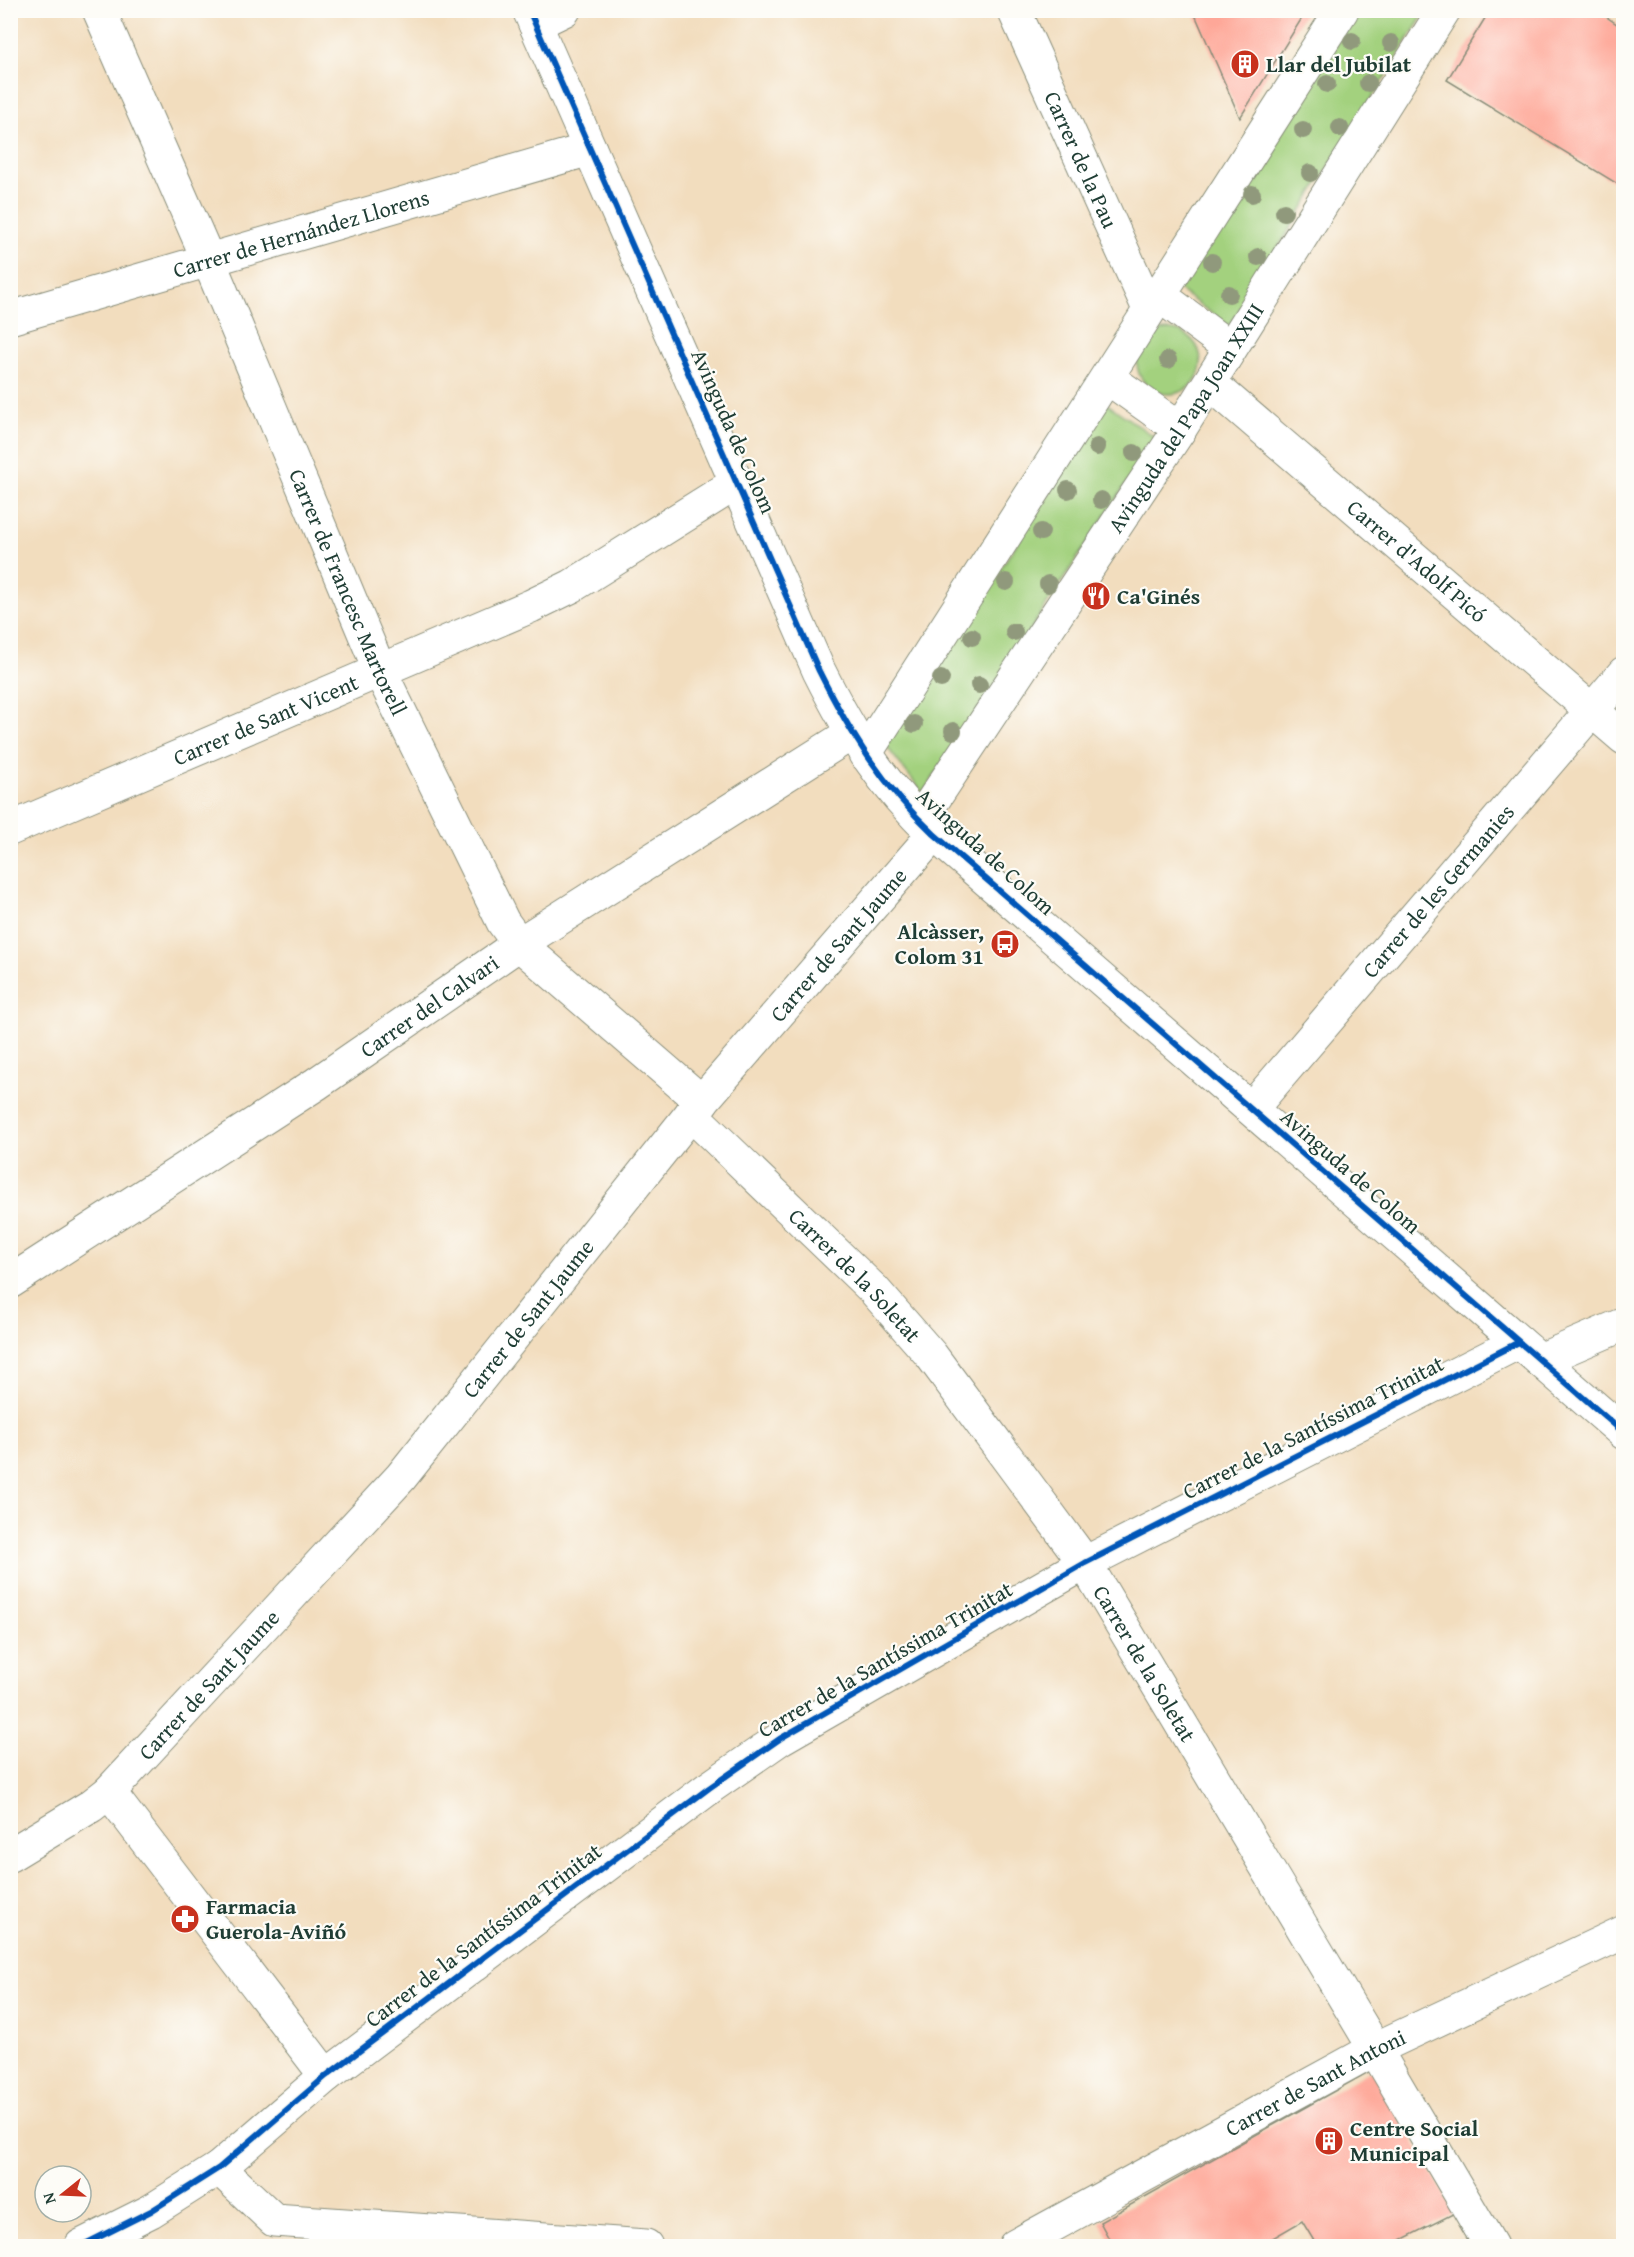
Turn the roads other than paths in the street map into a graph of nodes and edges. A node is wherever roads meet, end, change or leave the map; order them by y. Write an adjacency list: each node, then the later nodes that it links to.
1 (99, 10): 8 (street, Carrer de Francesc Martorell)
2 (564, 10): 6 (street)
3 (1014, 10): 9 (street, Carrer de la Pau)
4 (1342, 10): 9 (street)
5 (1444, 10): 11 (street, Avinguda del Papa Joan XXIII)
6 (532, 17): 7 (street, Avinguda de Colom)
7 (590, 149): 8 (street, Carrer de Hernández Llorens); 15 (street, Avinguda de Colom)
8 (208, 259): 10 (street, Carrer de Hernández Llorens); 16 (street, Carrer de Francesc Martorell)
9 (1154, 302): 11 (street); 12 (street)
10 (10, 318)
11 (1230, 348): 13 (street, Avinguda del Papa Joan XXIII)
12 (1108, 378): 14 (street); 20 (street)
13 (1210, 383): 14 (street, Avinguda del Papa Joan XXIII); 18 (street, Carrer d'Adolf Picó)
14 (1180, 429): 21 (street, Avinguda del Papa Joan XXIII)
15 (738, 482): 16 (street, Carrer de Sant Vicent); 20 (street, Avinguda de Colom)
16 (380, 671): 22 (street, Carrer de Sant Vicent); 23 (street, Carrer de Francesc Martorell)
17 (1623, 673): 18 (street, Carrer de les Germanies)
18 (1592, 709): 19 (street, Carrer d'Adolf Picó); 25 (street, Carrer de les Germanies)
19 (1623, 738)
20 (859, 744): 21 (street, Avinguda de Colom); 23 (street, Carrer del Calvari)
21 (927, 827): 24 (street, Carrer de Sant Jaume); 25 (street, Avinguda de Colom)
22 (10, 829)
23 (519, 944): 24 (street, Carrer de Francesc Martorell); 26 (street, Carrer del Calvari)
24 (696, 1108): 30 (street, Carrer de la Soletat); 31 (street, Carrer de Sant Jaume)
25 (1252, 1108): 28 (street, Avinguda de Colom)
26 (10, 1282)
27 (1623, 1324): 28 (street, Carrer de la Santíssima Trinitat)
28 (1530, 1351): 29 (street, Avinguda de Colom); 30 (street, Carrer de la Santíssima Trinitat)
29 (1623, 1433)
30 (1085, 1563): 34 (street, Carrer de la Soletat); 35 (street, Carrer de la Santíssima Trinitat)
31 (109, 1792): 32 (street, Carrer de Sant Jaume); 35 (street)
32 (10, 1855)
33 (1623, 1932): 34 (street, Carrer de Sant Antoni)
34 (1375, 2049): 40 (street, Carrer de Sant Antoni); 41 (street, Carrer de la Soletat)
35 (326, 2076): 36 (street, Carrer de la Santíssima Trinitat)
36 (219, 2168): 37 (street); 38 (street, Carrer de la Santíssima Trinitat)
37 (275, 2234): 39 (street)
38 (81, 2247)
39 (646, 2247)
40 (1015, 2247)
41 (1491, 2247)

